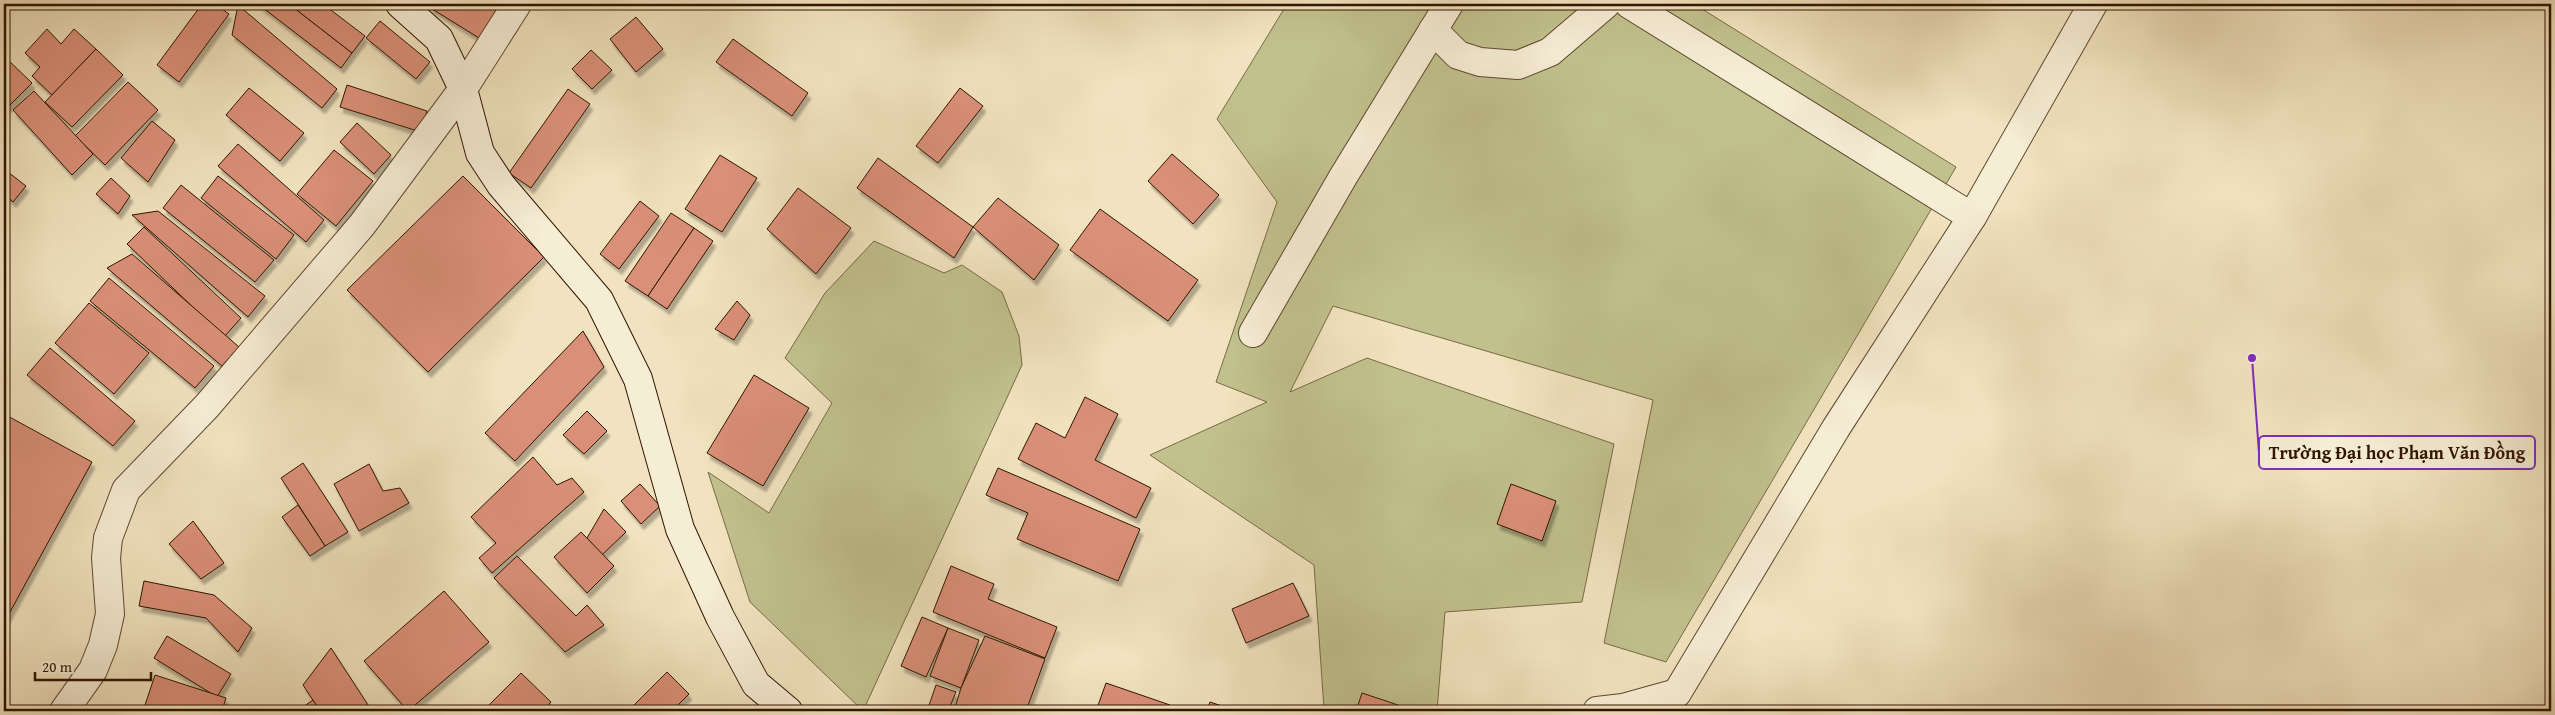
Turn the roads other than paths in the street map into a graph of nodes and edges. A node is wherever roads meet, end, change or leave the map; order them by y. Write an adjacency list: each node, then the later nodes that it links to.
1 (400, 4): 8 (street)
2 (517, 4): 8 (street)
3 (1449, 4): 7 (street)
4 (1606, 4): 7 (street)
5 (1629, 4): 9 (street)
6 (2093, 4): 9 (street)
7 (1433, 30): 10 (street)
8 (463, 89): 11 (street); 12 (street)
9 (1972, 217): 13 (street)
10 (1253, 333)
11 (64, 711)
12 (788, 711)
13 (1597, 711)

